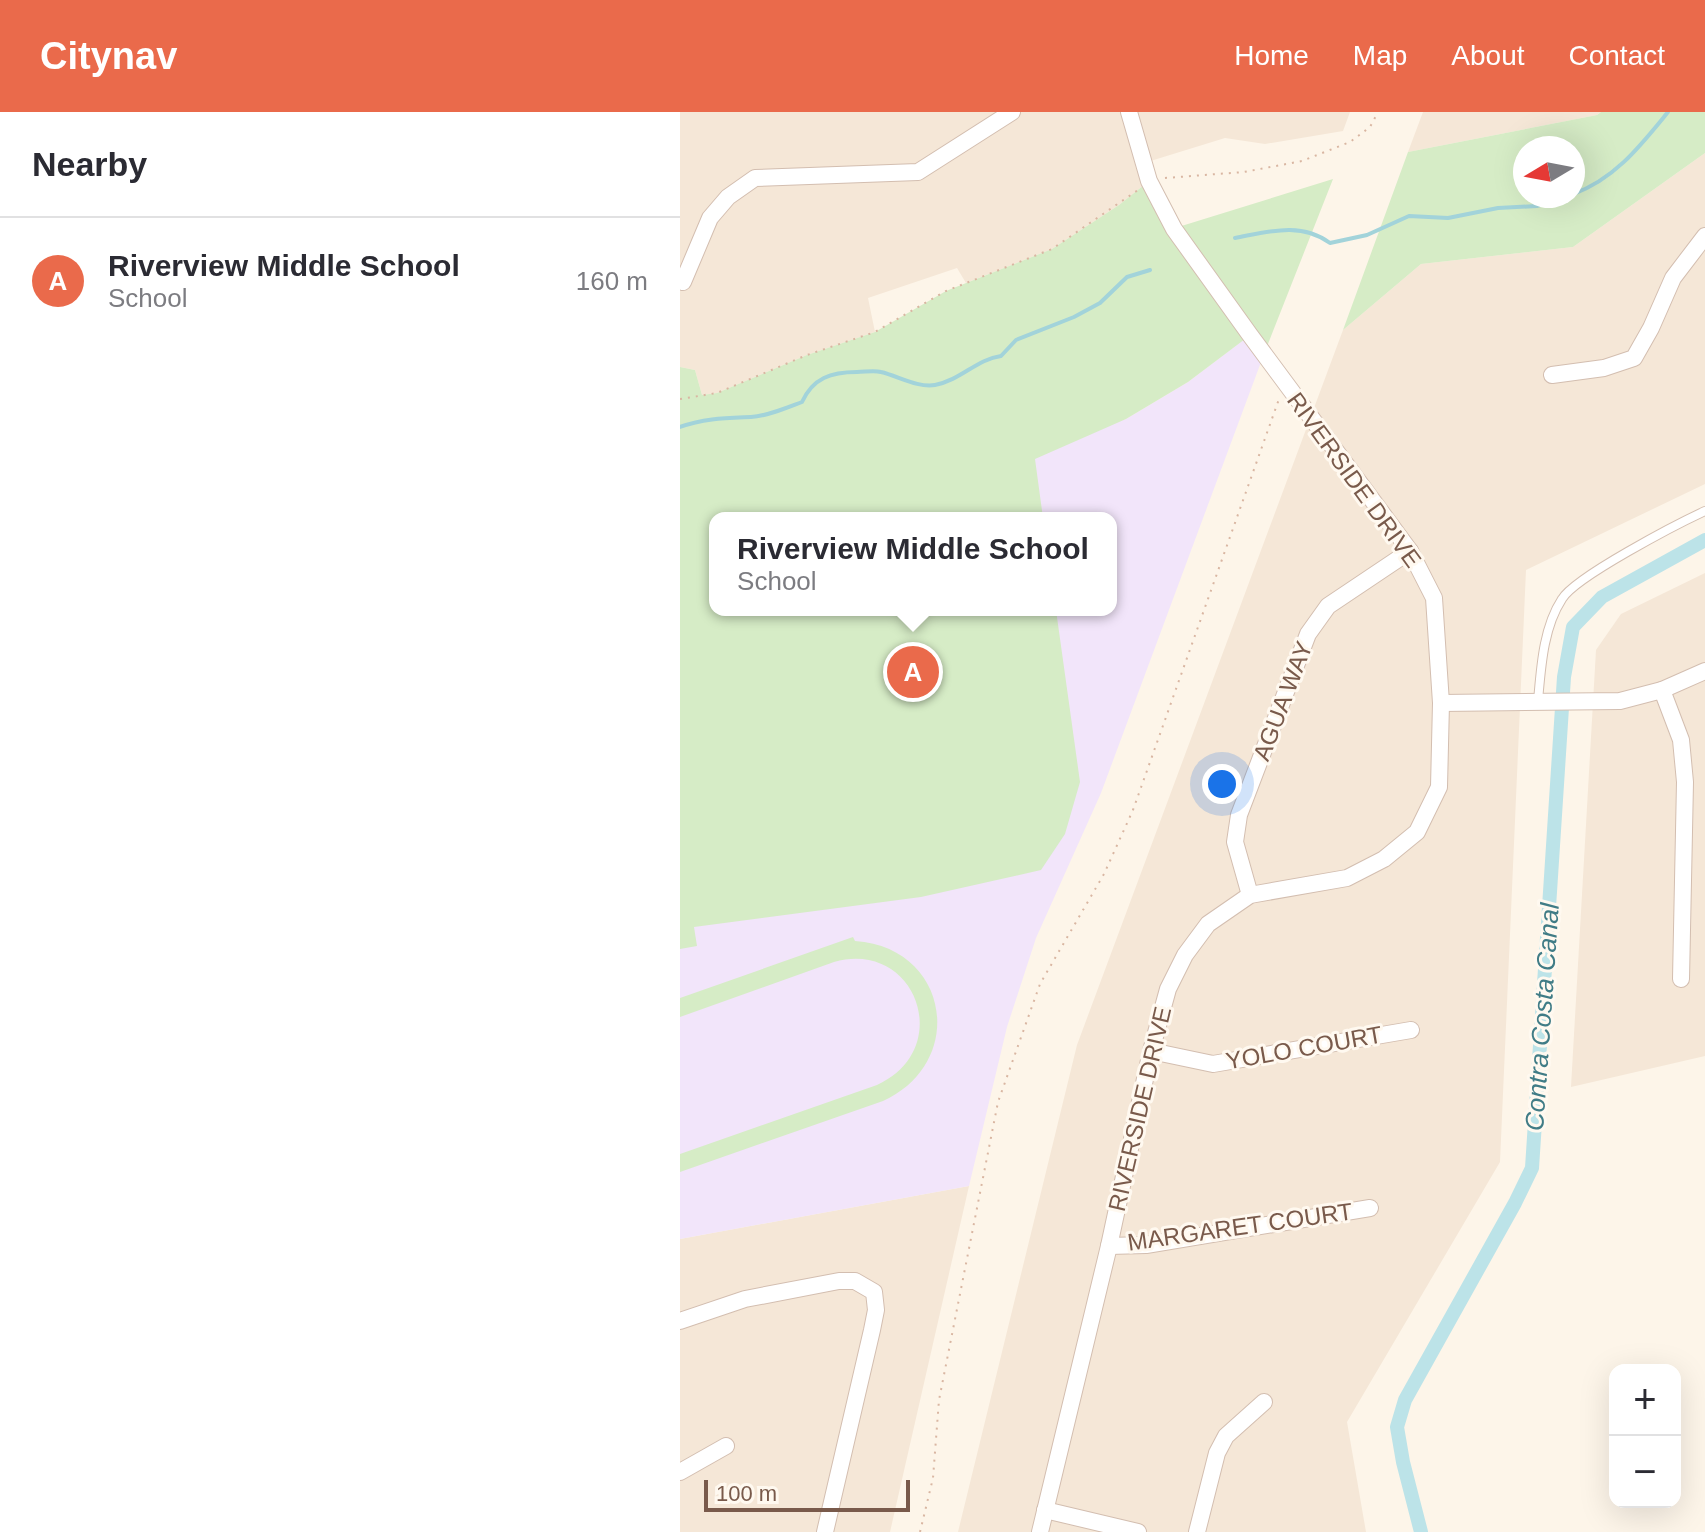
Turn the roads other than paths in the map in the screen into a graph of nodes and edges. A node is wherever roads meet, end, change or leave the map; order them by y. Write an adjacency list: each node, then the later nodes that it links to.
1 (1012, 112): 4 (street)
2 (1129, 112): 7 (street, RIVERSIDE DRIVE)
3 (1705, 236): 5 (street)
4 (683, 282)
5 (1552, 375)
6 (1705, 511): 11 (lane)
7 (1410, 551): 10 (street, RIVERSIDE DRIVE); 12 (street, AGUA WAY)
8 (1705, 671): 9 (street)
9 (1662, 690): 11 (street); 13 (street)
10 (1441, 703): 11 (street); 12 (street, RIVERSIDE DRIVE)
11 (1530, 703)
12 (1250, 895): 15 (street, RIVERSIDE DRIVE)
13 (1681, 979)
14 (1411, 1030): 15 (street, YOLO COURT)
15 (1151, 1051): 17 (street, RIVERSIDE DRIVE)
16 (1370, 1208): 17 (street, MARGARET COURT)
17 (1109, 1246): 22 (street, RIVERSIDE DRIVE)
18 (680, 1321): 23 (street)
19 (1264, 1402): 26 (street)
20 (726, 1446): 21 (street)
21 (680, 1472)
22 (1045, 1510): 24 (street, RIVERSIDE DRIVE); 25 (street)
23 (825, 1532)
24 (1040, 1532)
25 (1138, 1532)
26 (1197, 1532)

